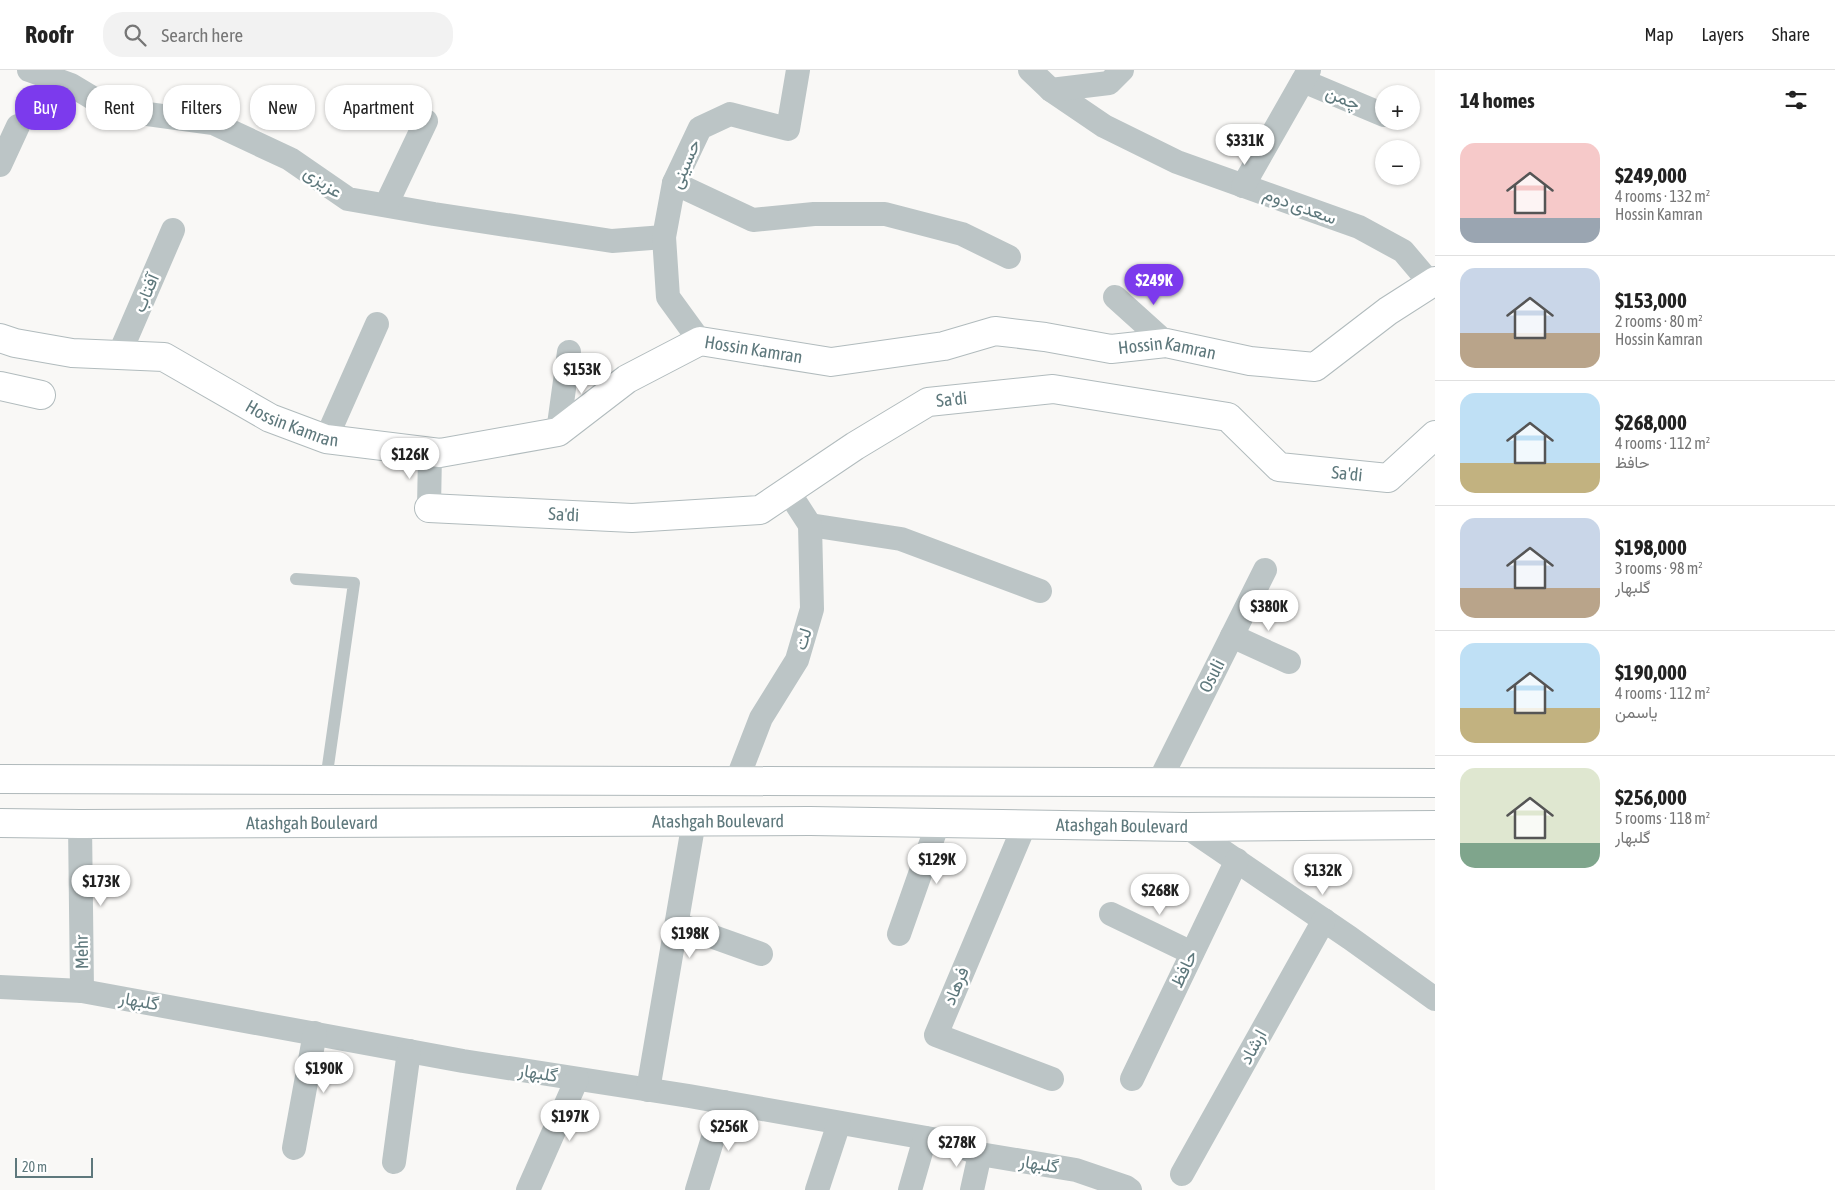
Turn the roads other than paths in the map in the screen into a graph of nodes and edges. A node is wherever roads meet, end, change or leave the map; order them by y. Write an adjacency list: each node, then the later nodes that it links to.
1 (29, 70): 13 (street, عزیزی)
2 (798, 70): 11 (street, حسینی)
3 (1030, 70): 6 (street, سعدی دوم)
4 (1122, 70): 6 (street)
5 (1306, 76): 7 (street, چمن); 12 (street)
6 (1051, 90): 12 (street, سعدی دوم)
7 (1375, 110)
8 (16, 130): 10 (street)
9 (422, 130): 13 (street)
10 (0, 165)
11 (674, 183): 15 (street, حسینی); 16 (street)
12 (1243, 186): 17 (street, سعدی دوم)
13 (386, 205): 15 (street, عزیزی)
14 (173, 230): 24 (street, آفتاب)
15 (664, 238): 21 (street, حسینی)
16 (1009, 257)
17 (1433, 282): 22 (main road, Hossin Kamran)
18 (1115, 296): 22 (street)
19 (378, 324): 29 (street)
20 (0, 338): 24 (main road, Hossin Kamran)
21 (700, 341): 22 (main road, Hossin Kamran); 27 (main road, Hossin Kamran)
22 (1166, 343)
23 (569, 352): 27 (street)
24 (119, 355): 29 (main road, Hossin Kamran)
25 (0, 386): 26 (main road)
26 (41, 395)
27 (558, 432): 30 (main road, Hossin Kamran)
28 (1435, 435): 31 (main road, Sa'di)
29 (326, 439): 30 (main road, Hossin Kamran)
30 (430, 452): 32 (street)
31 (788, 491): 32 (main road, Sa'di); 33 (street)
32 (429, 508)
33 (810, 525): 36 (street); 41 (street, لت)
34 (1265, 570): 37 (street, Osuli)
35 (296, 579): 40 (lane)
36 (1040, 591)
37 (1232, 636): 38 (street); 42 (street, Osuli)
38 (1290, 662)
39 (0, 779): 40 (main road)
40 (326, 780): 41 (main road)
41 (738, 780): 42 (main road)
42 (1159, 782): 43 (main road)
43 (1435, 782)
44 (694, 821): 46 (main road, Atashgah Boulevard); 47 (main road, Atashgah Boulevard); 54 (street)
45 (0, 823): 47 (main road, Atashgah Boulevard)
46 (938, 823): 48 (main road, Atashgah Boulevard); 55 (street)
47 (80, 824): 59 (street, Mehr)
48 (1025, 824): 50 (main road, Atashgah Boulevard); 65 (street, فرهاد)
49 (1435, 825): 50 (main road, Atashgah Boulevard)
50 (1186, 827): 51 (street)
51 (1237, 860): 53 (street); 56 (street, حافظ)
52 (1112, 914): 56 (street)
53 (1324, 920): 60 (street); 73 (street, ارشاد)
54 (677, 924): 57 (street); 66 (street)
55 (899, 934)
56 (1192, 953): 63 (street, حافظ)
57 (761, 954)
58 (0, 987): 59 (street, گلبهار)
59 (82, 990): 61 (street, گلبهار)
60 (1435, 999)
61 (315, 1033): 62 (street, گلبهار); 70 (street)
62 (410, 1051): 64 (street, گلبهار); 72 (street)
63 (1132, 1078)
64 (577, 1079): 66 (street, گلبهار); 74 (street)
65 (1052, 1079)
66 (648, 1090): 67 (street, گلبهار)
67 (724, 1102): 68 (street, گلبهار); 75 (street)
68 (839, 1123): 69 (street, گلبهار); 76 (street)
69 (925, 1138): 71 (street, گلبهار); 77 (street)
70 (294, 1148)
71 (980, 1154): 78 (street); 79 (street, گلبهار)
72 (394, 1162)
73 (1182, 1174)
74 (528, 1190)
75 (696, 1190)
76 (817, 1190)
77 (910, 1190)
78 (972, 1190)
79 (1130, 1190)

